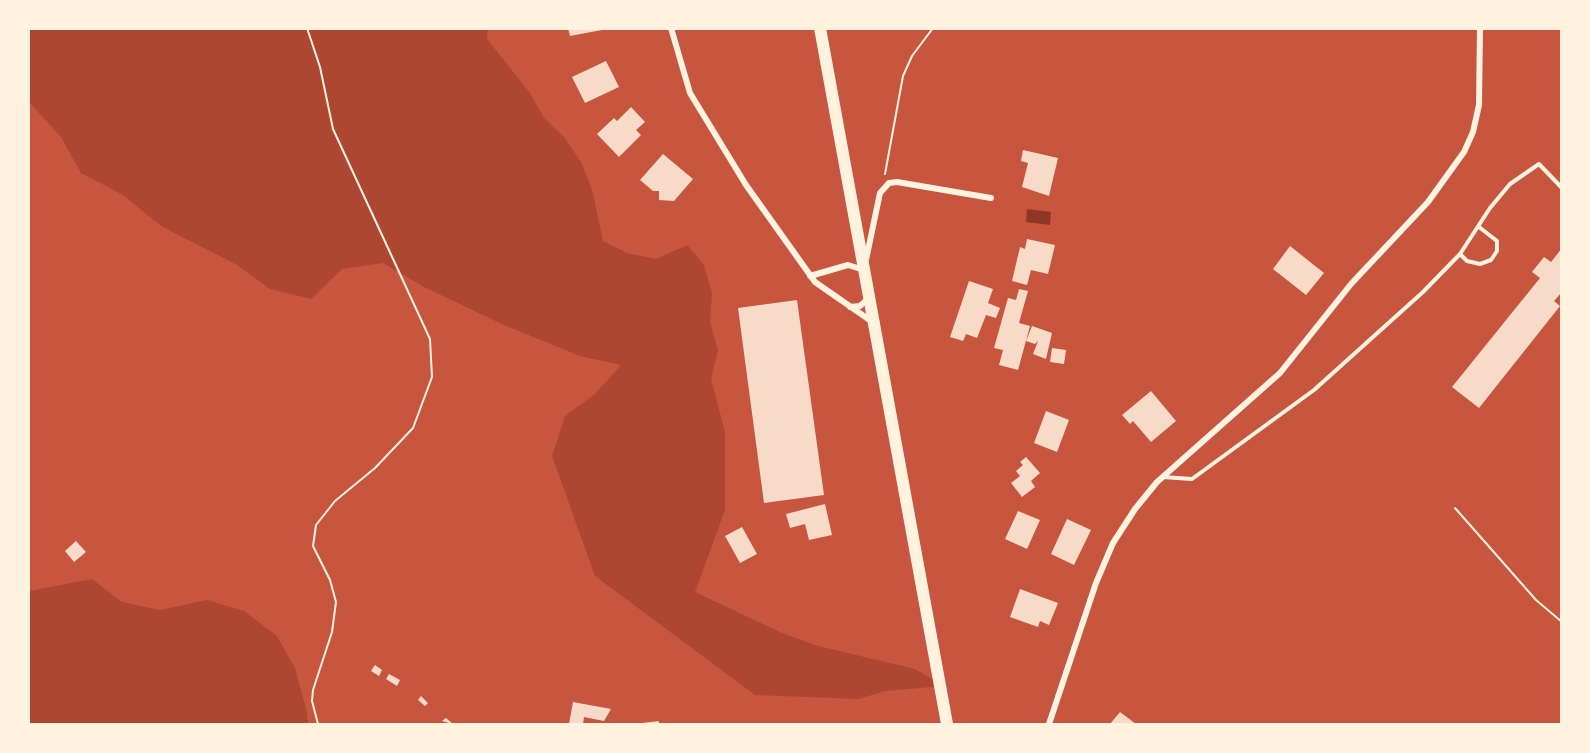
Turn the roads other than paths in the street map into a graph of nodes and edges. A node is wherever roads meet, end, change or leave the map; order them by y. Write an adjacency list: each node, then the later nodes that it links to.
1 (671, 28): 9 (street)
2 (819, 28): 8 (main road)
3 (1480, 30): 13 (street)
4 (1562, 188): 6 (lane)
5 (991, 198): 8 (street)
6 (1479, 227): 7 (lane); 7 (lane)
7 (1460, 254): 13 (lane)
8 (864, 267): 9 (street); 10 (main road)
9 (810, 276): 11 (street)
10 (869, 298): 11 (street); 12 (main road)
11 (849, 307): 12 (street)
12 (874, 323): 14 (main road)
13 (1163, 477): 15 (street)
14 (947, 724)
15 (1049, 724)

